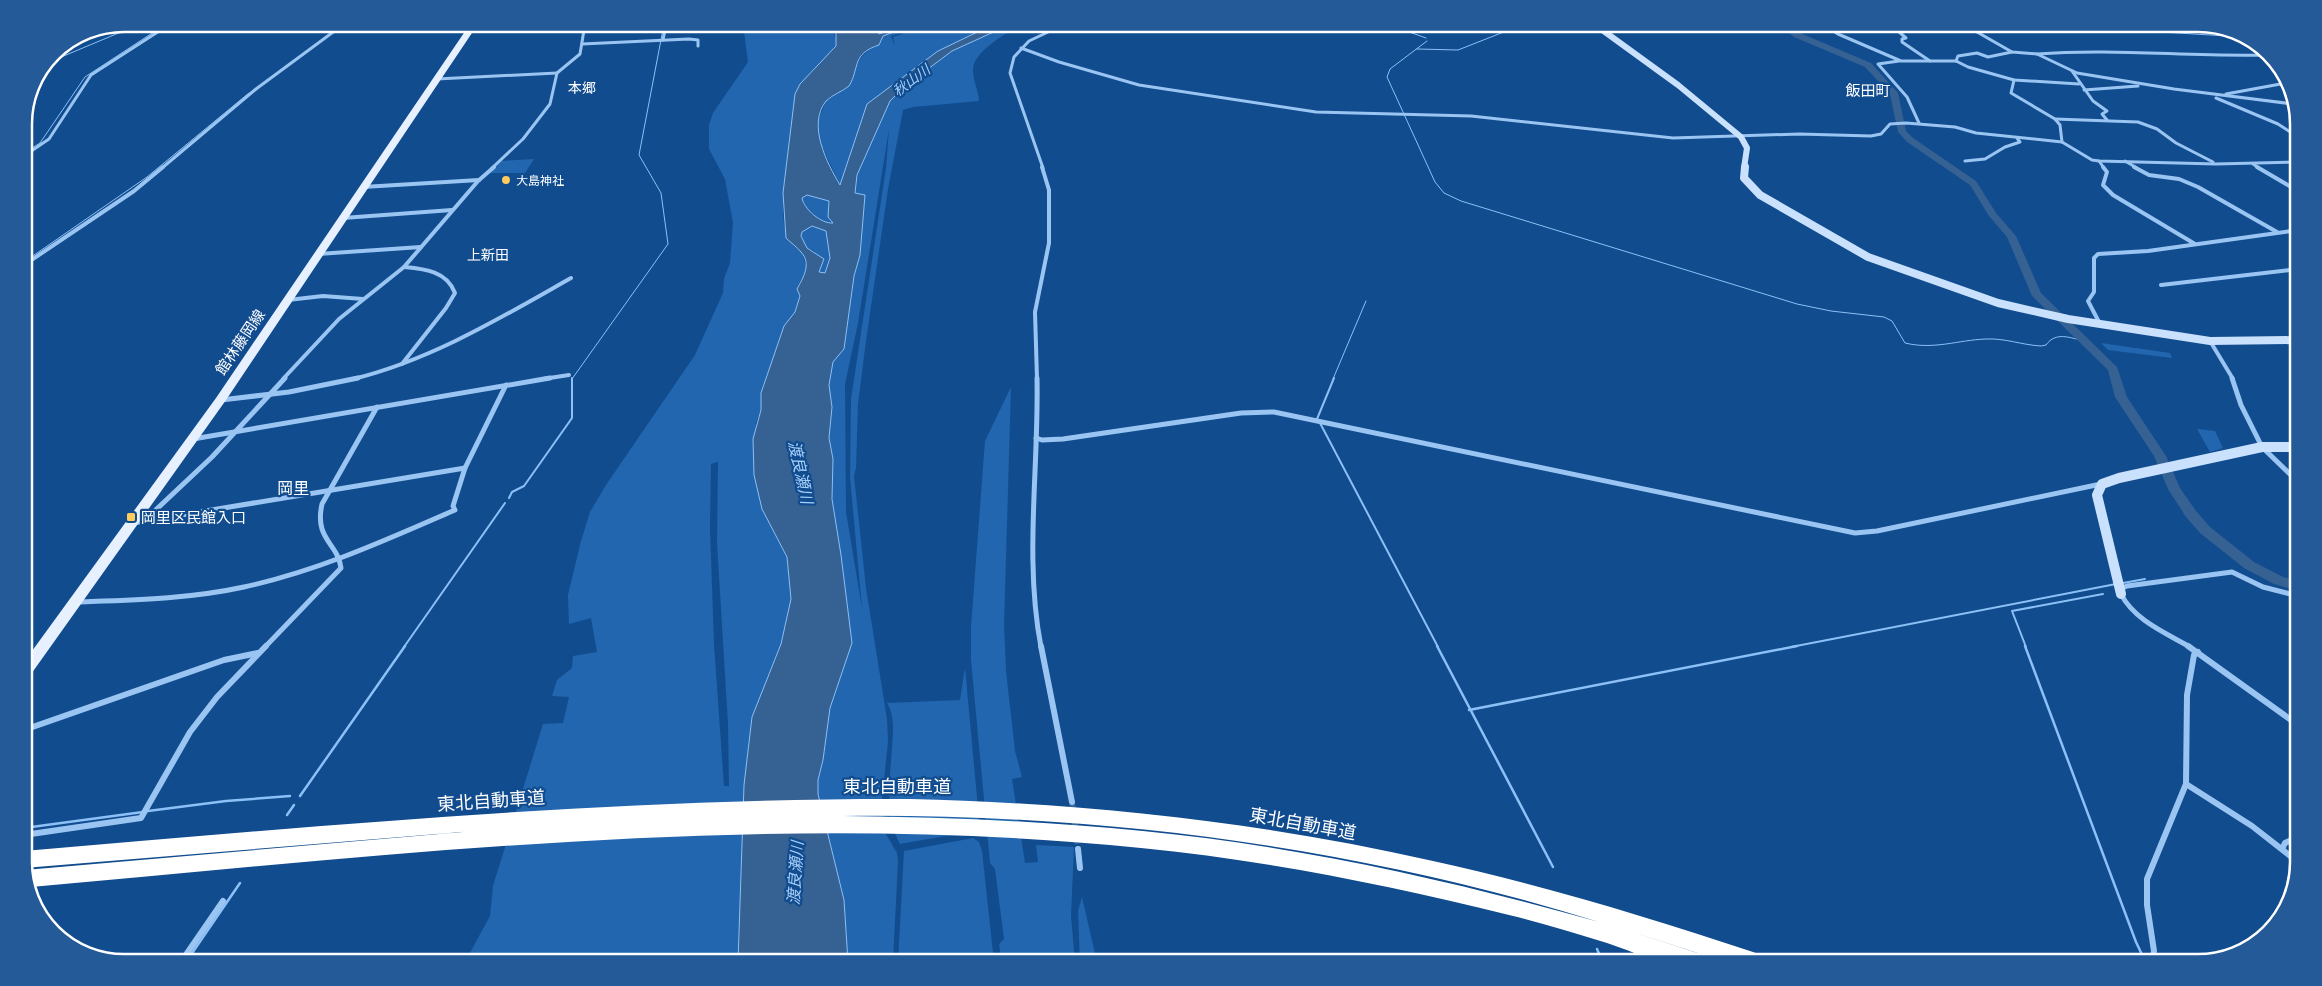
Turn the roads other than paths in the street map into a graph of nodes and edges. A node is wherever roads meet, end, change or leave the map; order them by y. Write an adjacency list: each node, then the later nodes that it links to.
1 (158, 32): 39 (street)
2 (333, 32): 56 (street)
3 (468, 32): 23 (main road, 館林藤岡線)
4 (584, 32): 12 (street)
5 (664, 32): 11 (street)
6 (1048, 32): 14 (street)
7 (1605, 32): 36 (street)
8 (1835, 32): 18 (street)
9 (1899, 32): 20 (street)
10 (1976, 32): 15 (street)
11 (663, 40): 12 (street); 13 (street)
12 (582, 44): 22 (street)
13 (698, 46)
14 (1021, 48): 36 (street); 73 (street)
15 (2012, 52): 16 (street); 19 (street)
16 (2037, 54): 17 (street); 21 (street)
17 (2258, 55)
18 (1899, 60): 20 (street); 34 (street)
19 (1956, 61): 20 (street); 24 (street)
20 (1930, 62)
21 (2072, 71): 25 (street); 27 (street)
22 (558, 73): 23 (street); 46 (street)
23 (437, 79): 48 (main road, 館林藤岡線)
24 (2014, 80): 25 (street); 32 (street)
25 (2079, 84): 28 (street)
26 (2280, 84): 29 (street)
27 (2150, 85): 28 (street); 29 (street)
28 (2084, 90): 33 (street)
29 (2223, 95): 31 (street)
30 (2216, 98): 35 (street)
31 (2287, 103)
32 (2055, 119): 33 (street); 38 (street)
33 (2107, 120): 45 (street)
34 (1919, 123): 36 (street); 37 (street)
35 (2289, 131)
36 (1741, 137): 63 (street)
37 (2017, 138): 38 (street); 40 (street)
38 (2062, 142): 41 (street)
39 (33, 150)
40 (1965, 161)
41 (2099, 161): 42 (street); 53 (street)
42 (2125, 161): 45 (street); 52 (street)
43 (2289, 162): 44 (street)
44 (2253, 163): 45 (street); 47 (street)
45 (2216, 164)
46 (479, 180): 48 (street); 49 (street)
47 (2289, 185)
48 (363, 187): 50 (main road, 館林藤岡線)
49 (452, 210): 50 (street); 54 (street)
50 (343, 218): 55 (main road, 館林藤岡線)
51 (2289, 231): 52 (street)
52 (2277, 232): 53 (street)
53 (2195, 244): 63 (street)
54 (421, 247): 55 (street); 57 (street)
55 (318, 254): 62 (main road, 館林藤岡線)
56 (33, 259)
57 (404, 267): 61 (street); 66 (street)
58 (2289, 270): 60 (street)
59 (570, 278): 66 (street)
60 (2161, 285)
61 (363, 299): 62 (street); 69 (street)
62 (287, 300): 70 (main road, 館林藤岡線)
63 (2100, 324): 65 (street)
64 (2289, 340): 65 (street)
65 (2210, 341): 75 (street)
66 (401, 364): 69 (street)
67 (569, 375): 68 (street)
68 (506, 385): 71 (street); 77 (street)
69 (266, 396): 70 (street); 72 (street)
70 (220, 400): 74 (main road, 館林藤岡線)
71 (377, 406): 72 (street); 80 (street)
72 (233, 434): 74 (street); 81 (street)
73 (1036, 438): 79 (street); 92 (street)
74 (193, 439): 81 (main road, 館林藤岡線)
75 (2262, 447): 76 (street); 78 (street); 79 (street)
76 (2289, 447)
77 (466, 468): 80 (street); 82 (street)
78 (2289, 474)
79 (2102, 484): 83 (street)
80 (327, 492): 81 (street); 82 (street)
81 (138, 522): 85 (main road, 館林藤岡線)
82 (338, 559): 85 (street); 87 (street)
83 (2121, 592): 84 (street); 86 (street)
84 (2290, 594)
85 (76, 602): 88 (main road, 館林藤岡線)
86 (2198, 652): 89 (street); 91 (street)
87 (258, 653): 90 (street); 95 (street)
88 (33, 661)
89 (2290, 719)
90 (33, 727)
91 (2186, 784): 97 (street); 107 (street)
92 (1072, 802)
93 (1027, 820): 94 (highway, 東北自動車道); 105 (highway, 東北自動車道); 106 (highway, 東北自動車道)
94 (473, 831): 100 (highway, 東北自動車道); 102 (highway, 東北自動車道)
95 (33, 834)
96 (2290, 841): 97 (street)
97 (2282, 848): 99 (street)
98 (1078, 849): 101 (street)
99 (2290, 855)
100 (33, 859)
101 (1080, 868)
102 (34, 877)
103 (223, 901): 104 (street)
104 (187, 954)
105 (1669, 954)
106 (1729, 954)
107 (2152, 954)

